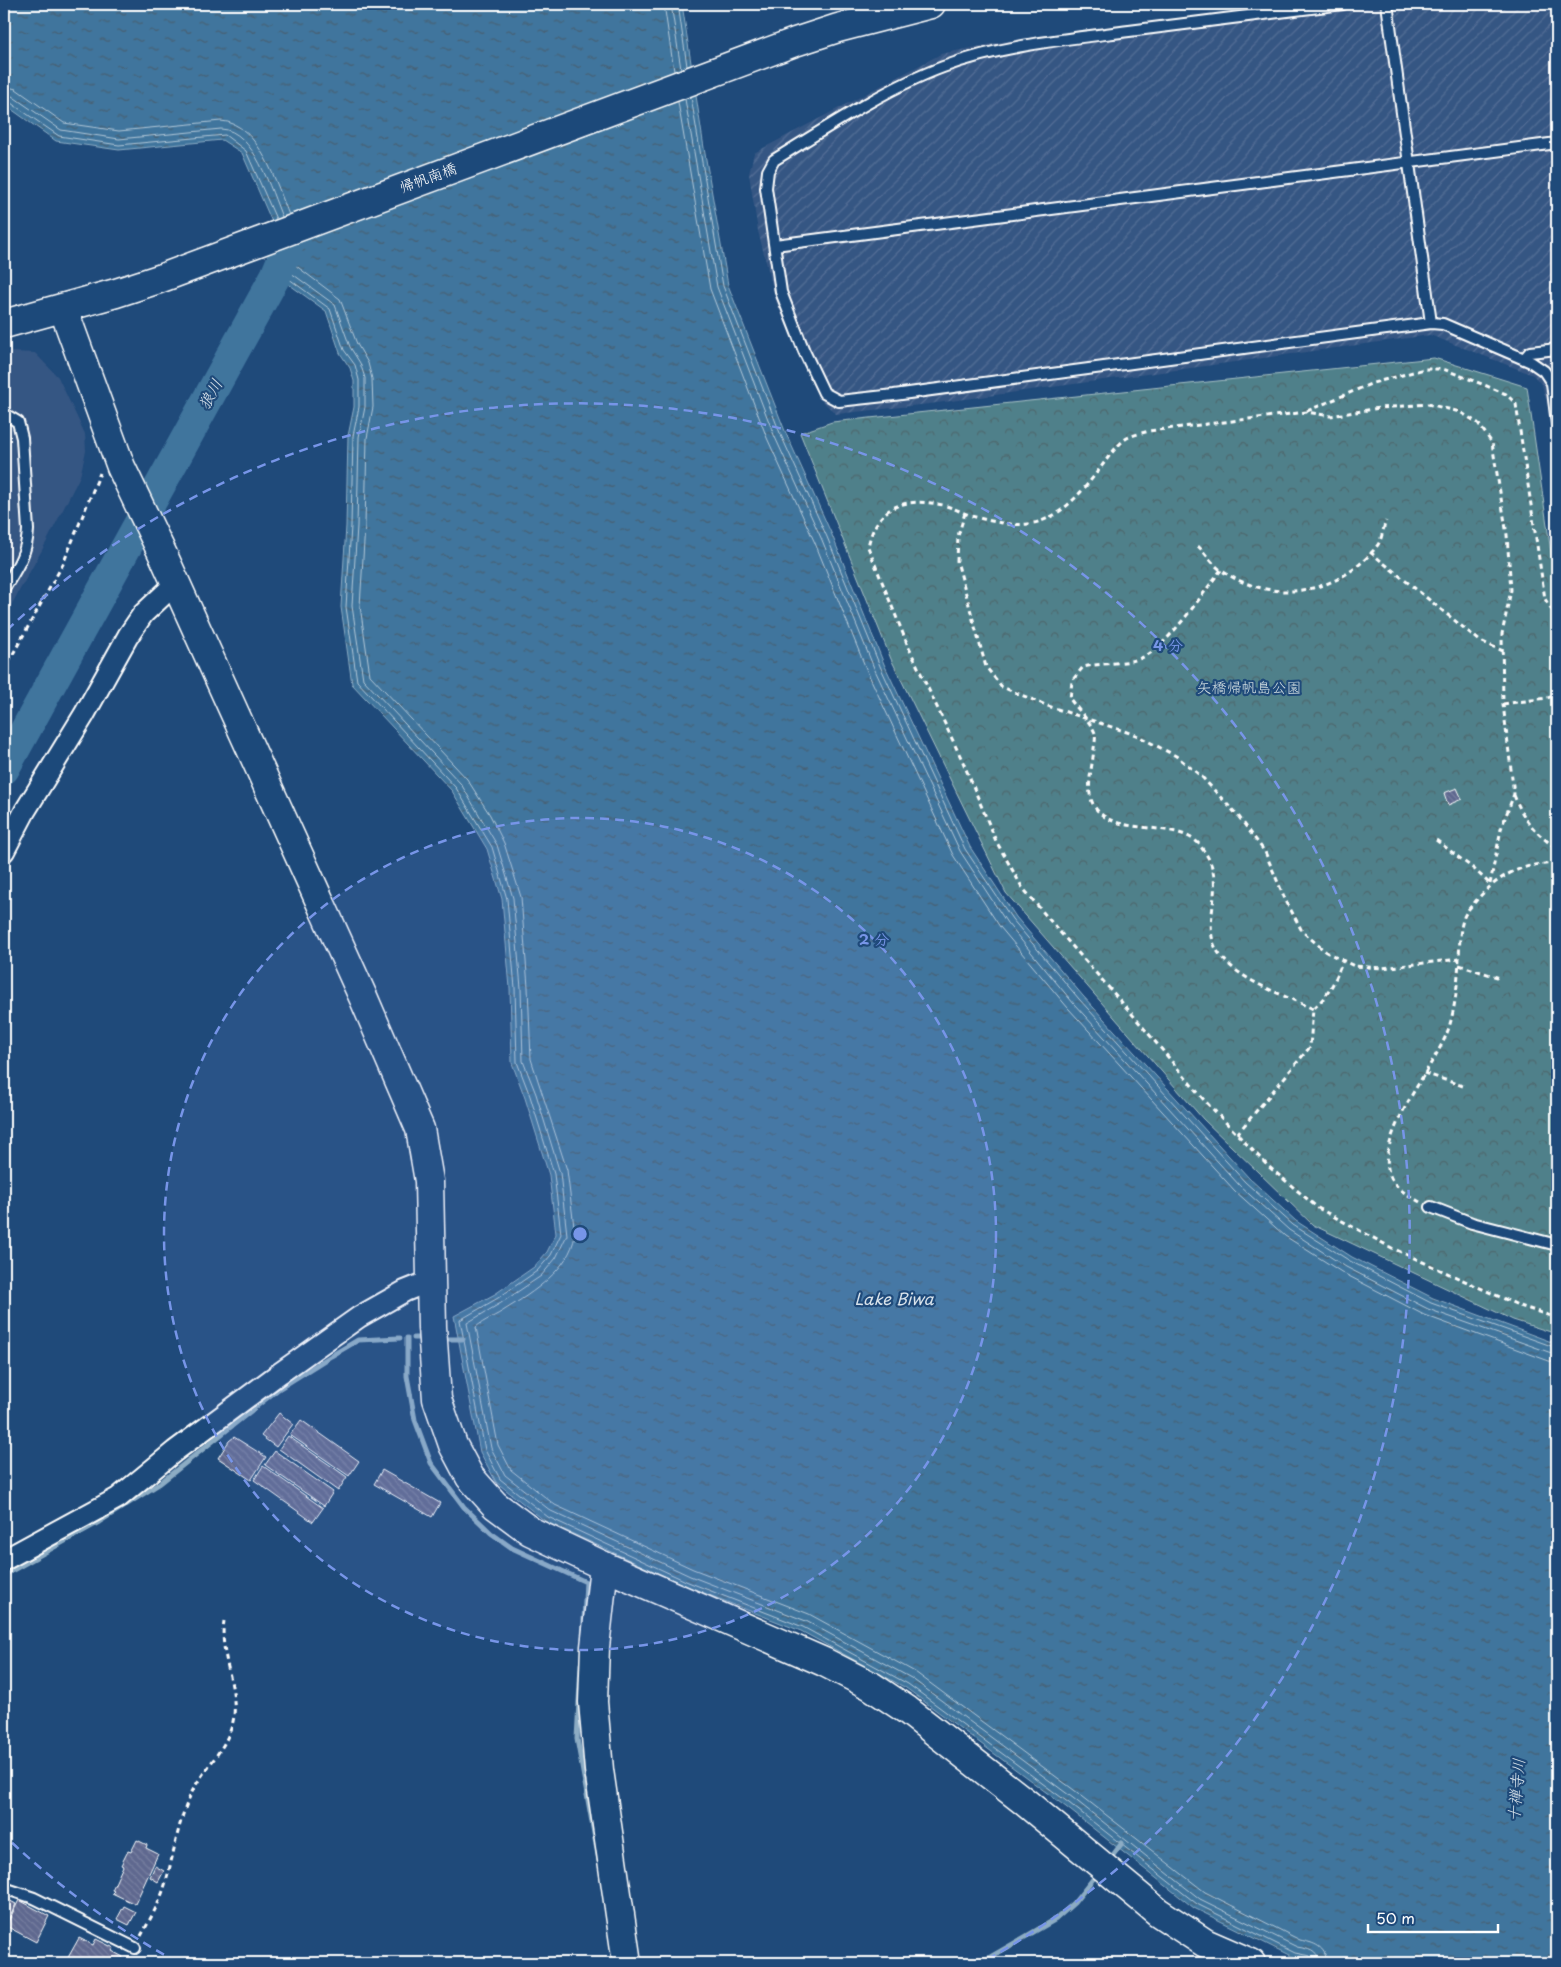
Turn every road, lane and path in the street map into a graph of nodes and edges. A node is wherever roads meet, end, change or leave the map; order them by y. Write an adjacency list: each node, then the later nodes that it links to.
1 (931, 4): 7 (street, 帰帆南橋)
2 (1343, 4): 6 (lane)
3 (1387, 4): 5 (lane)
4 (1557, 143): 5 (lane)
5 (1409, 163): 6 (lane); 8 (lane)
6 (775, 245): 8 (lane)
7 (63, 308): 9 (street, 帰帆南橋); 15 (street)
8 (1431, 323): 11 (lane)
9 (4, 324)
10 (1557, 348): 11 (lane)
11 (1524, 359): 14 (lane)
12 (1307, 412): 16 (path); 23 (path); 24 (path)
13 (4, 416): 22 (lane)
14 (1557, 424)
15 (117, 457): 21 (street); 25 (path)
16 (965, 514): 28 (path); 42 (path)
17 (1386, 521): 19 (path)
18 (1198, 546): 20 (path)
19 (1370, 552): 20 (path); 24 (path)
20 (1220, 570): 28 (path)
21 (176, 583): 32 (street); 45 (street)
22 (4, 589)
23 (1557, 610)
24 (1503, 651): 27 (path)
25 (4, 670)
26 (1557, 695): 27 (path)
27 (1503, 704): 29 (path)
28 (1086, 718): 36 (path); 39 (path)
29 (1514, 794): 31 (path); 34 (path)
30 (1436, 840): 34 (path)
31 (1557, 850)
32 (4, 851)
33 (1557, 864): 34 (path)
34 (1490, 884): 35 (path)
35 (1459, 959): 36 (path); 37 (path)
36 (1343, 960): 39 (path)
37 (1459, 965): 38 (path); 40 (path)
38 (1500, 978)
39 (1312, 1009): 42 (path)
40 (1424, 1074): 41 (path); 43 (path)
41 (1464, 1086)
42 (1237, 1134): 46 (path)
43 (1431, 1207): 44 (lane)
44 (1557, 1245)
45 (430, 1281): 47 (street); 48 (street)
46 (1557, 1318)
47 (4, 1560)
48 (604, 1566): 52 (street); 53 (street)
49 (224, 1621): 51 (path)
50 (4, 1888): 51 (lane)
51 (135, 1948)
52 (627, 1963)
53 (1252, 1963)

